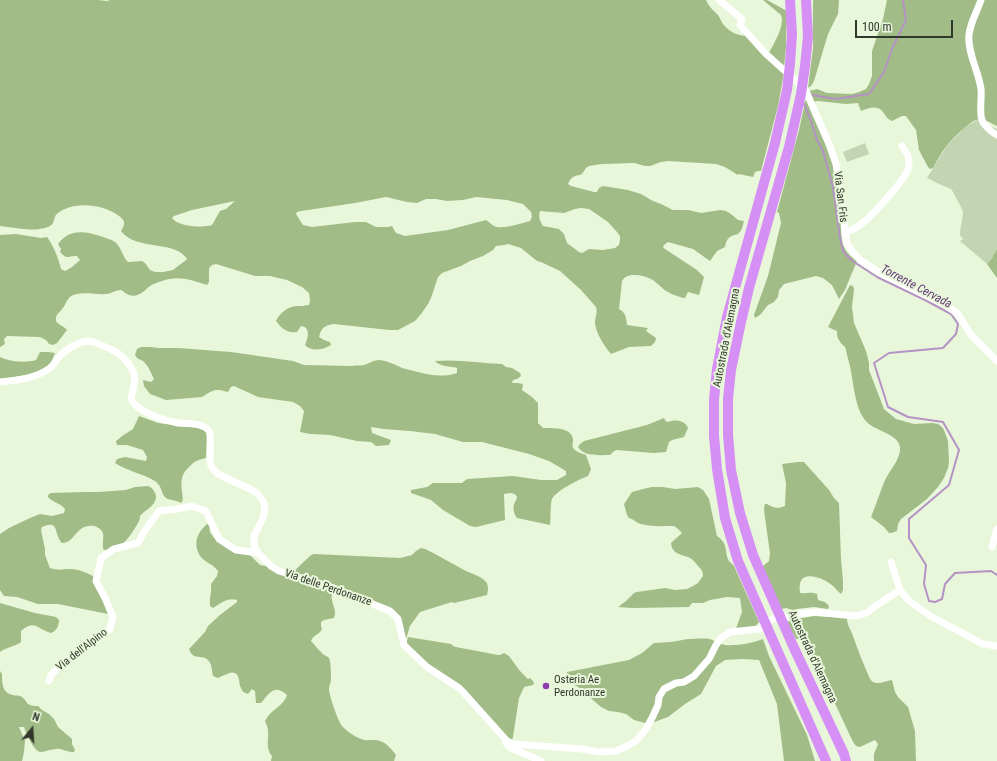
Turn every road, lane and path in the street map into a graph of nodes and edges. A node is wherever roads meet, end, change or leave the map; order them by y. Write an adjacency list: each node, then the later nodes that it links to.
1 (719, 0): 7 (street, Via San Fris)
2 (790, 0): 19 (highway, Autostrada d'Alemagna)
3 (806, 0): 20 (highway, Autostrada d'Alemagna)
4 (981, 0): 5 (street)
5 (997, 135)
6 (902, 146): 7 (street)
7 (845, 233): 8 (street, Via San Fris)
8 (997, 361)
9 (0, 382): 12 (street)
10 (997, 529): 11 (street)
11 (992, 547)
12 (258, 553): 16 (street, Via dell'Alpino); 17 (street, Via delle Perdonanze)
13 (891, 562): 14 (street)
14 (900, 590): 15 (street); 17 (street)
15 (997, 646)
16 (49, 681)
17 (507, 741): 18 (street)
18 (541, 761)
19 (826, 761)
20 (846, 761)

